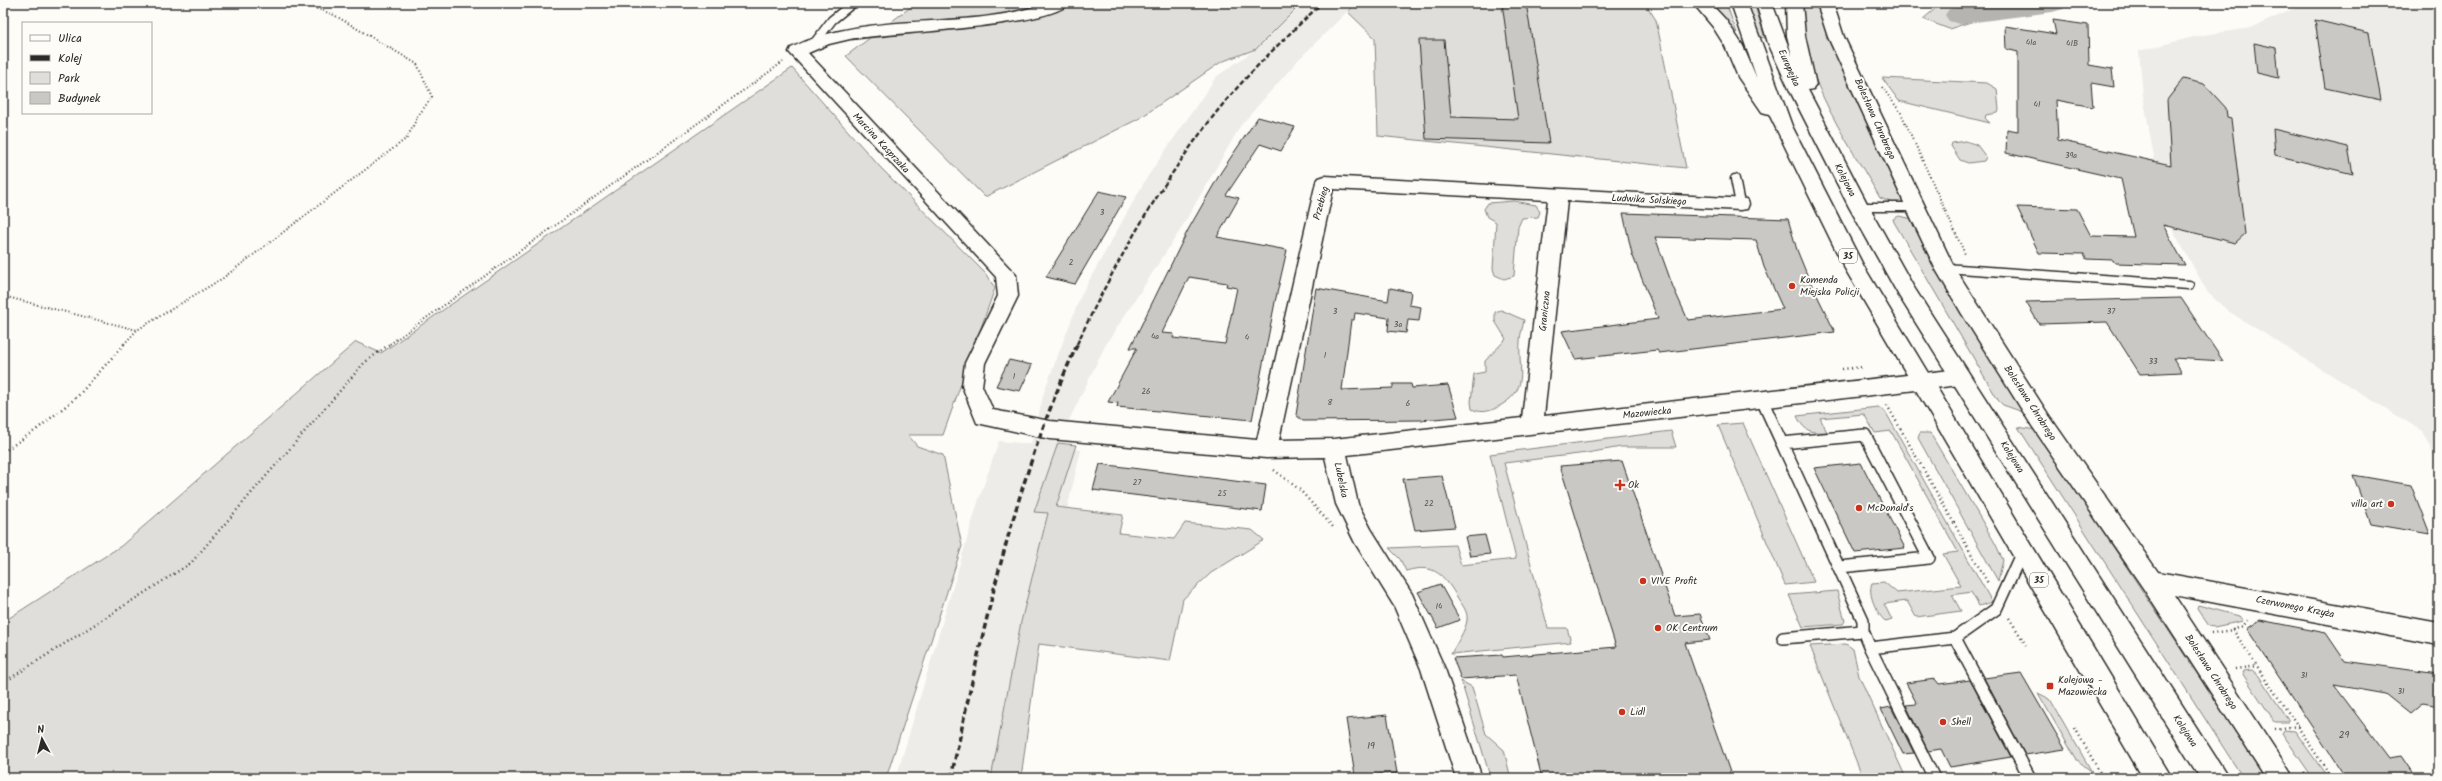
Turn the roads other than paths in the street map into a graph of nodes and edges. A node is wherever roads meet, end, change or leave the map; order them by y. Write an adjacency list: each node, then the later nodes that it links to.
1 (853, 3): 8 (lane)
2 (1060, 3): 8 (street)
3 (1701, 3): 9 (main road)
4 (1739, 3): 9 (main road, 35)
5 (1764, 3): 10 (main road, Europejka)
6 (1794, 3): 10 (main road)
7 (1825, 3): 14 (street, Bolesława Chrobrego)
8 (816, 41): 22 (street, Marcina Kasprzaka)
9 (1783, 126): 19 (main road, 35)
10 (1820, 130): 15 (main road, Kolejowa)
11 (1735, 180): 13 (lane)
12 (1558, 195): 13 (street, Ludwika Solskiego); 21 (street, Graniczna); 25 (street, Przebieg)
13 (1740, 204)
14 (1915, 207): 15 (lane); 16 (street, Bolesława Chrobrego)
15 (1859, 208): 18 (main road, Kolejowa)
16 (1945, 268): 17 (lane); 28 (street, Bolesława Chrobrego)
17 (2189, 285)
18 (1960, 377): 19 (street, Mazowiecka); 38 (main road, Kolejowa)
19 (1920, 382): 20 (street, Mazowiecka); 26 (main road, 35)
20 (1762, 400): 21 (street, Mazowiecka); 23 (lane)
21 (1532, 426): 24 (street, Mazowiecka)
22 (1043, 428): 25 (street, Lubelska)
23 (1782, 443): 27 (lane); 27 (lane)
24 (1334, 448): 25 (street, Lubelska); 34 (street, Lubelska)
25 (1268, 459)
26 (2022, 552): 32 (lane); 37 (main road, 35)
27 (1840, 567): 29 (lane)
28 (2151, 581): 30 (street, Czerwonego Krzyża); 39 (street, Bolesława Chrobrego)
29 (1863, 631): 31 (lane); 33 (lane)
30 (2439, 634)
31 (1784, 638)
32 (1954, 638): 33 (lane); 36 (lane)
33 (1870, 648): 35 (lane)
34 (1469, 778)
35 (1934, 778)
36 (2030, 778)
37 (2158, 778)
38 (2216, 778)
39 (2280, 778)

